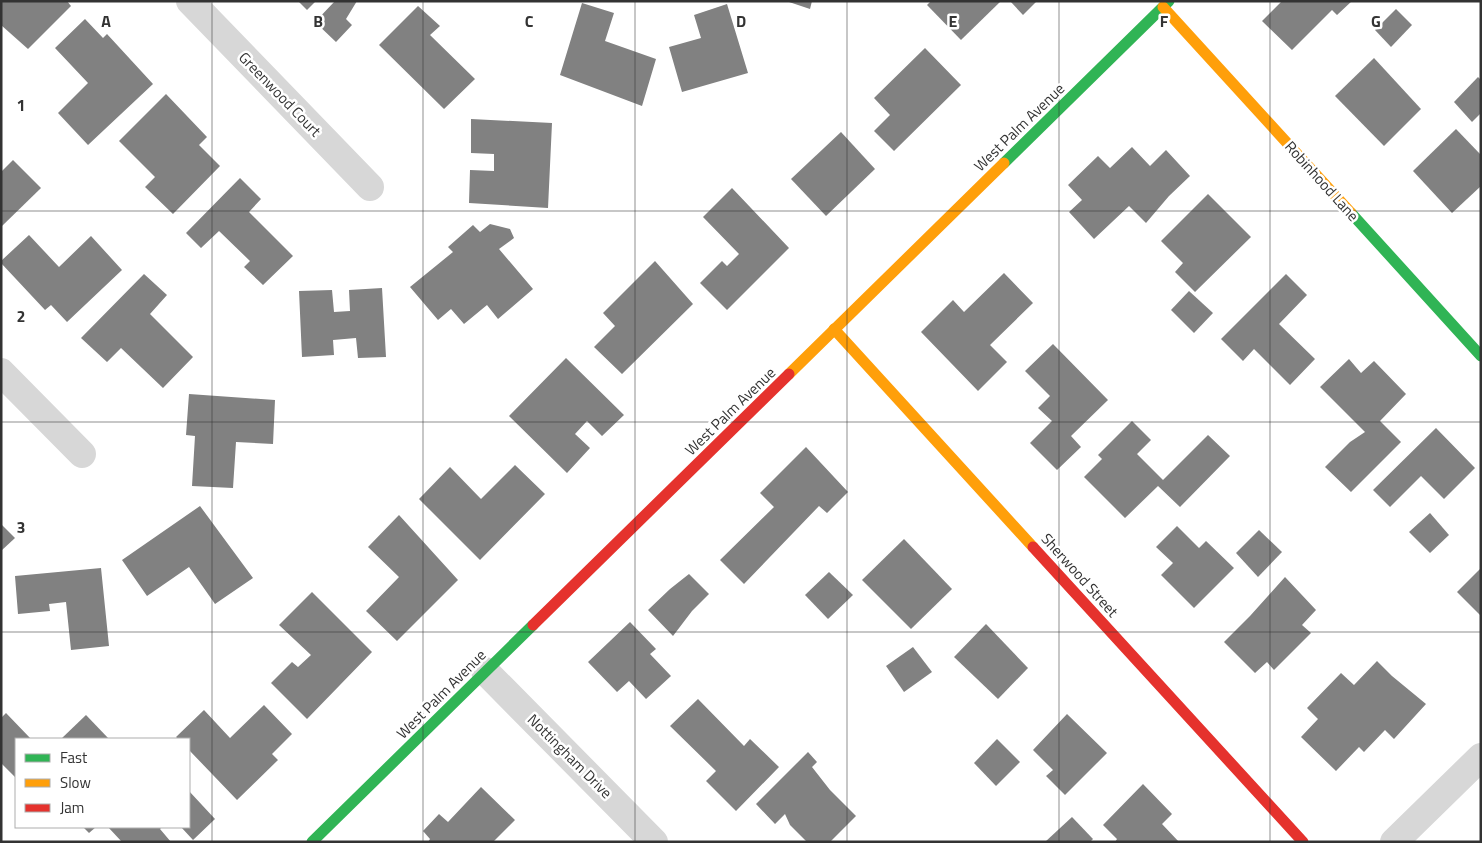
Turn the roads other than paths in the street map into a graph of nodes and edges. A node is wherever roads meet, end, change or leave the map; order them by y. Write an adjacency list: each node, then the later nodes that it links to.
1 (190, 1): 3 (street, Greenwood Court)
2 (1166, 4): 4 (street, West Palm Avenue); 5 (street, Robinhood Lane)
3 (370, 187)
4 (834, 329): 8 (street, West Palm Avenue); 12 (street, Sherwood Street)
5 (1481, 356)
6 (1, 372): 7 (street)
7 (82, 454)
8 (485, 671): 10 (street, West Palm Avenue); 11 (street, Nottingham Drive)
9 (1481, 757): 13 (street)
10 (312, 842)
11 (654, 842)
12 (1303, 842)
13 (1394, 842)

